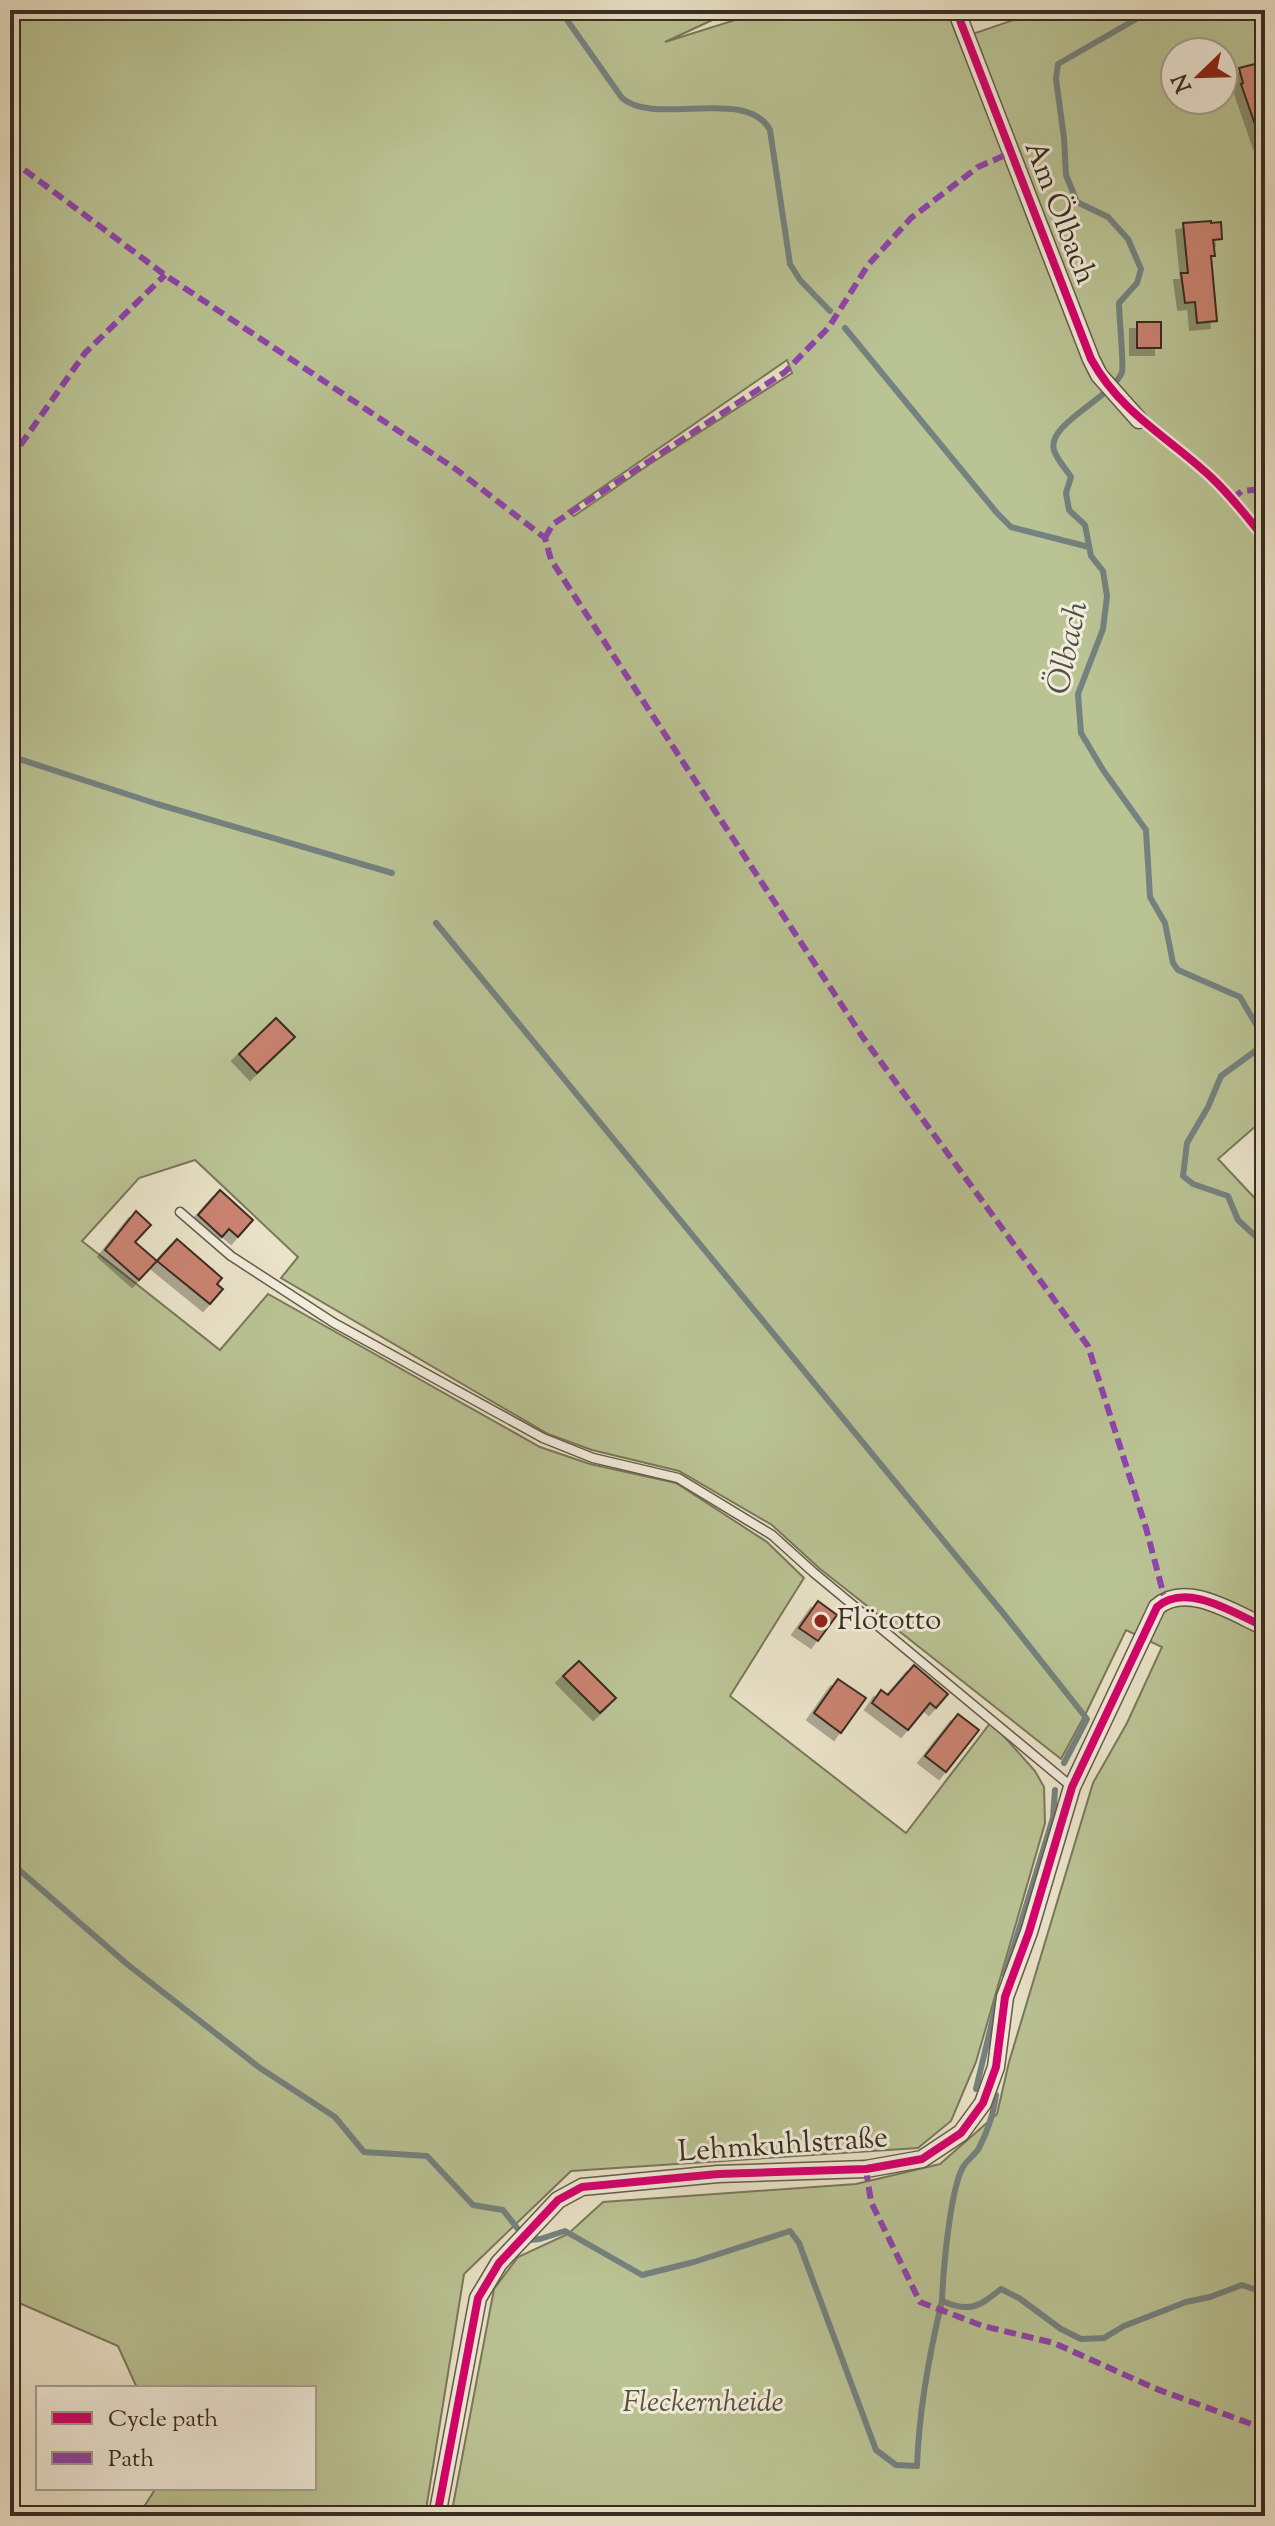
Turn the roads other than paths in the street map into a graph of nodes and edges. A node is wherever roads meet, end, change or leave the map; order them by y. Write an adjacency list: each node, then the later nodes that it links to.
1 (956, 10): 2 (street, Am Ölbach)
2 (1139, 420)
3 (180, 1212): 5 (lane)
4 (1265, 1627): 5 (street, Lehmkuhlstraße)
5 (1072, 1787): 6 (street, Lehmkuhlstraße)
6 (437, 2516)

